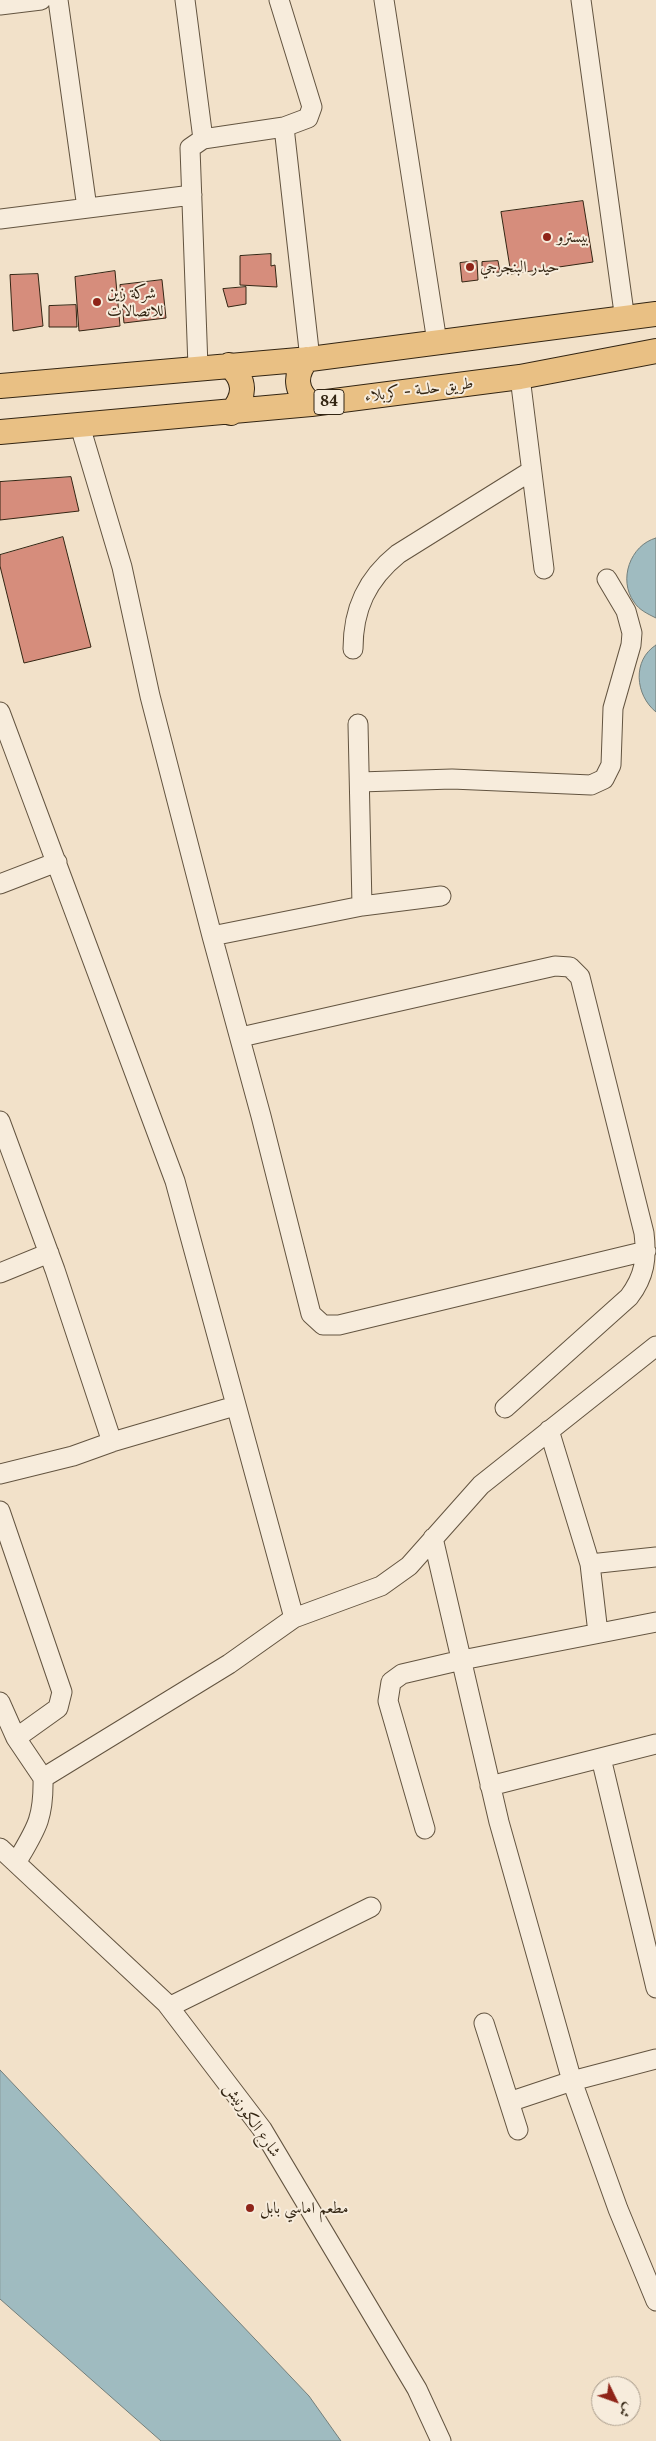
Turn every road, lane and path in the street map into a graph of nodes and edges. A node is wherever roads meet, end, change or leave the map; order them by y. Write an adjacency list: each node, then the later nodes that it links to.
1 (41, 0): 7 (street)
2 (58, 0): 11 (street)
3 (185, 0): 9 (street)
4 (280, 0): 8 (street)
5 (384, 0): 15 (street)
6 (581, 0): 14 (street)
7 (0, 6)
8 (284, 127): 9 (street); 17 (street)
9 (203, 139): 10 (street)
10 (192, 195): 11 (street); 19 (street)
11 (87, 208): 12 (street)
12 (0, 219)
13 (656, 314): 14 (main road)
14 (625, 320): 15 (main road)
15 (437, 342): 17 (main road)
16 (656, 351): 20 (main road, طريق حلــة - كربلاء / 84)
17 (309, 359): 18 (main road); 22 (main road)
18 (229, 365): 19 (main road); 23 (main road)
19 (198, 367): 21 (main road)
20 (520, 377): 22 (main road, طريق حلــة - كربلاء / 84); 26 (street)
21 (0, 386)
22 (311, 404): 23 (main road, طريق حلــة - كربلاء / 84)
23 (231, 413): 24 (main road, طريق حلــة - كربلاء / 84)
24 (80, 426): 25 (main road, طريق حلــة - كربلاء / 84); 37 (street)
25 (0, 432)
26 (531, 471): 27 (street); 29 (street)
27 (544, 569)
28 (607, 579): 32 (street)
29 (353, 649)
30 (0, 712): 33 (street)
31 (358, 724): 32 (street)
32 (360, 782): 36 (street)
33 (57, 862): 34 (street); 44 (street)
34 (0, 884)
35 (441, 896): 36 (street)
36 (362, 906): 37 (street)
37 (212, 936): 38 (street)
38 (241, 1036): 40 (street); 40 (street)
39 (0, 1121): 41 (street)
40 (646, 1251): 45 (street)
41 (49, 1253): 42 (street); 47 (street)
42 (0, 1272)
43 (653, 1356): 46 (street)
44 (235, 1406): 47 (street); 53 (street)
45 (505, 1408)
46 (549, 1430): 50 (street); 52 (street)
47 (112, 1442): 48 (street)
48 (0, 1474)
49 (0, 1511): 58 (street)
50 (433, 1538): 53 (street); 56 (street)
51 (656, 1558): 52 (street)
52 (590, 1564): 55 (street)
53 (294, 1618): 61 (street)
54 (656, 1622): 55 (street)
55 (598, 1633): 56 (street)
56 (462, 1660): 62 (street); 63 (street)
57 (0, 1702): 58 (street)
58 (16, 1738): 61 (street)
59 (656, 1744): 60 (street)
60 (601, 1758): 62 (street); 67 (street)
61 (42, 1778): 65 (street)
62 (490, 1786): 71 (street)
63 (425, 1829)
64 (0, 1848): 65 (street, شارع الكورنيش)
65 (16, 1863): 68 (street, شارع الكورنيش)
66 (371, 1907): 68 (street)
67 (656, 1988)
68 (169, 2007): 75 (street, شارع الكورنيش)
69 (484, 2023): 72 (street)
70 (656, 2059): 71 (street)
71 (572, 2081): 72 (street); 74 (street)
72 (508, 2102): 73 (street)
73 (518, 2130)
74 (656, 2301)
75 (441, 2441)

